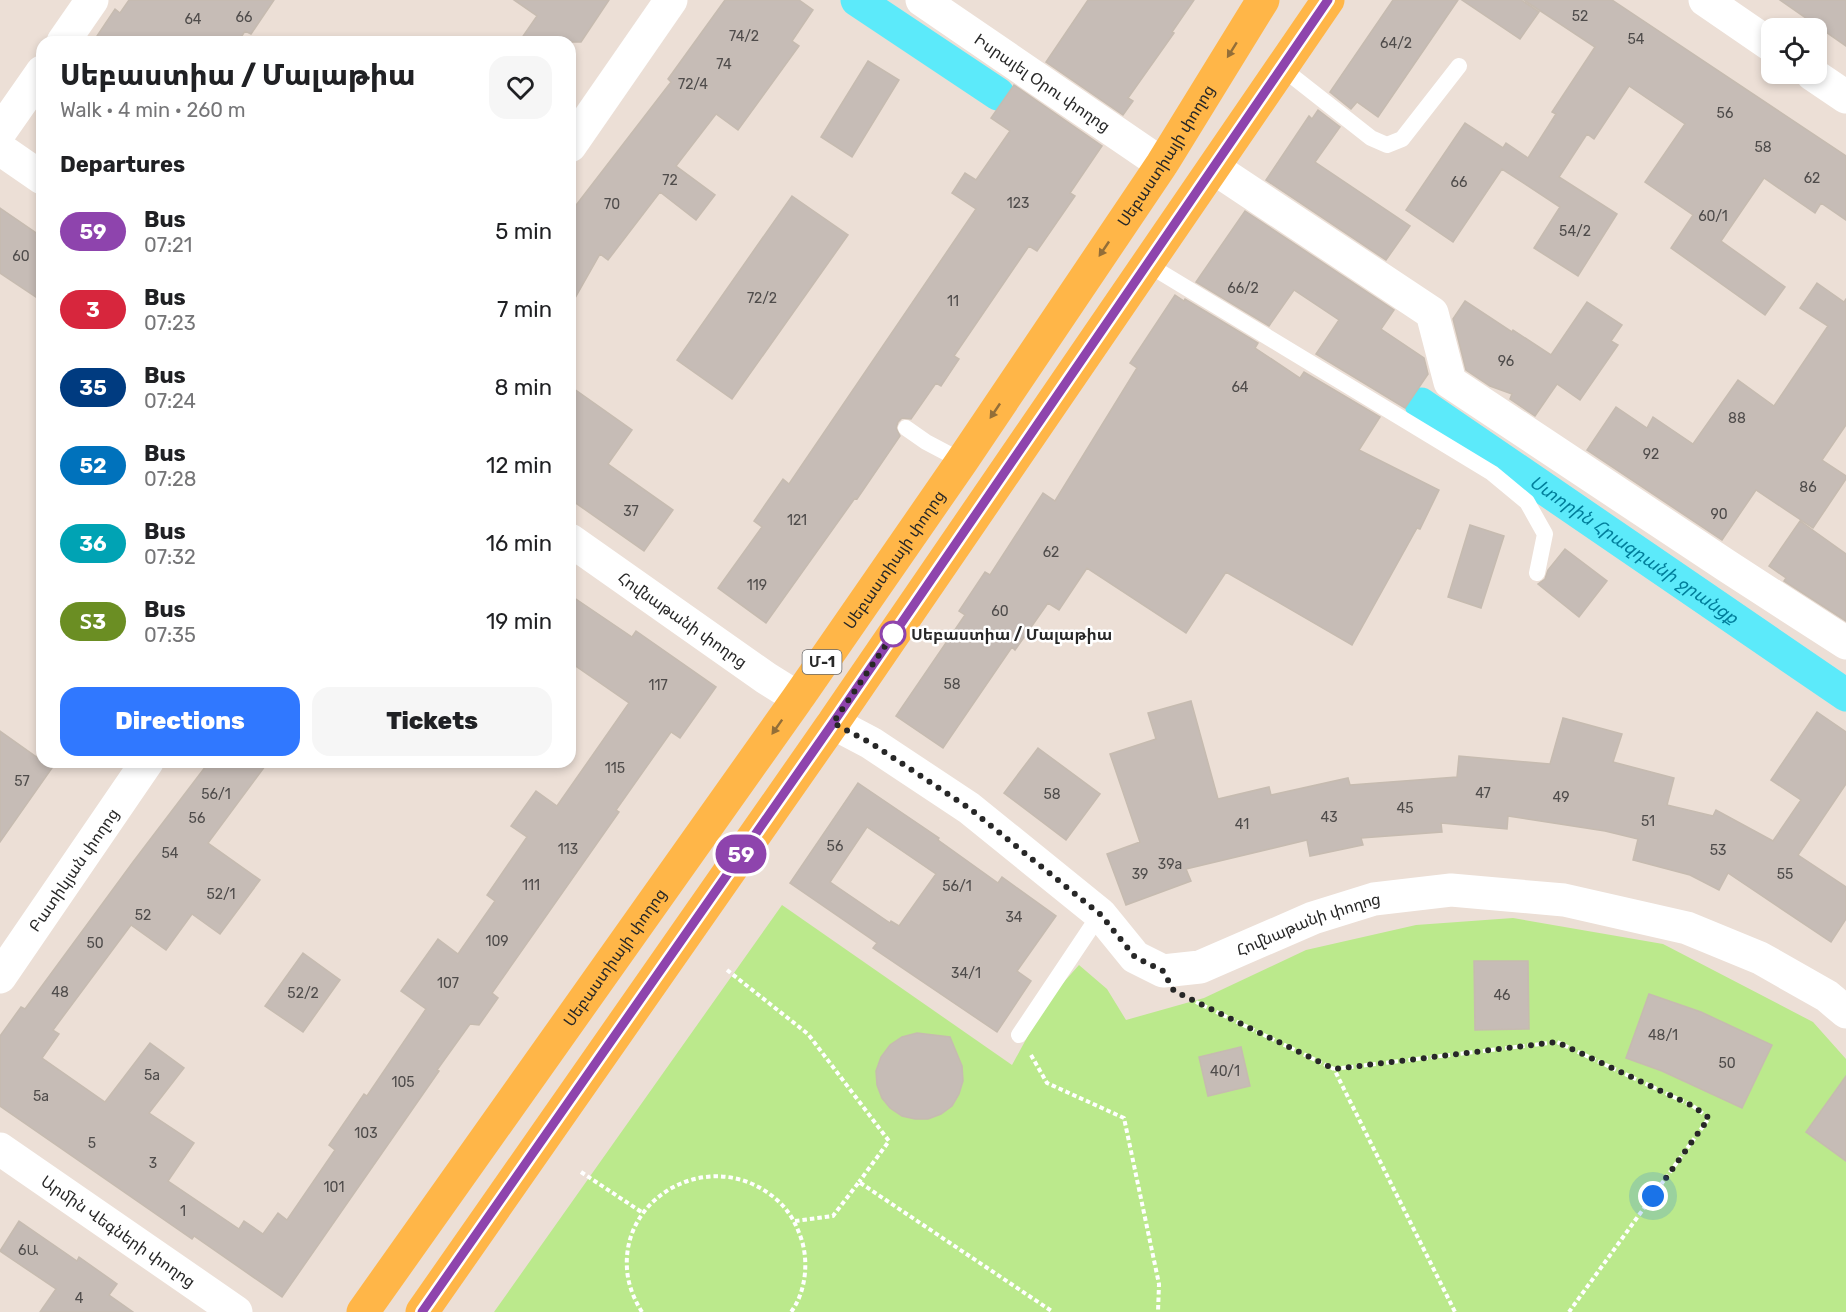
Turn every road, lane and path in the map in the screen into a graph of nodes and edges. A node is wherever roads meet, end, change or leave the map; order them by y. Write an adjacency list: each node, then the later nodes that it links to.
1 (92, 0): 7 (street)
2 (671, 0): 15 (street)
3 (922, 0): 17 (street, Իսրայել Օրու փողոց)
4 (1263, 0): 17 (main road, Սեբաստիայի փողոց / Մ-1, one-way to 17)
5 (1328, 0): 10 (main road, Մ-1)
6 (1705, 0): 8 (street)
7 (67, 36)
8 (1761, 38)
9 (1459, 66): 10 (lane)
10 (1282, 68): 18 (main road, Մ-1)
11 (36, 81): 14 (street)
12 (1827, 84): 13 (street)
13 (1846, 97)
14 (0, 132)
15 (576, 137)
16 (0, 149): 19 (street)
17 (1162, 164): 22 (main road, Սեբաստիայի փողոց / Մ-1, one-way to 22)
18 (1214, 168): 20 (main road, Մ-1); 25 (street)
19 (36, 174)
20 (1147, 264): 24 (lane); 27 (main road, Մ-1)
21 (906, 428): 22 (lane)
22 (962, 461): 26 (main road, Սեբաստիայի փողոց / Մ-1)
23 (576, 544): 26 (street, Հովնաթանի փողոց)
24 (1538, 573)
25 (1846, 643)
26 (798, 698): 42 (main road, Սեբաստիայի փողոց / Մ-1, one-way to 42)
27 (833, 723): 29 (street); 43 (main road, Մ-1)
28 (143, 768): 32 (street, Բատիկյան փողոց)
29 (1101, 915): 31 (street); 34 (lane)
30 (727, 970): 38 (path)
31 (1163, 971): 33 (street, Հովնաթանի փողոց); 35 (path)
32 (0, 977)
33 (1846, 1012)
34 (1019, 1035): 47 (path)
35 (1334, 1069): 48 (path); 49 (path)
36 (0, 1149): 41 (street, Արմին Վեգների փողոց)
37 (581, 1172): 39 (path)
38 (859, 1182): 40 (path); 46 (path)
39 (643, 1213): 40 (path); 44 (path)
40 (795, 1221): 45 (path)
41 (236, 1312)
42 (363, 1312)
43 (422, 1312)
44 (642, 1312)
45 (791, 1312)
46 (1053, 1312)
47 (1158, 1312)
48 (1455, 1312)
49 (1569, 1312)

